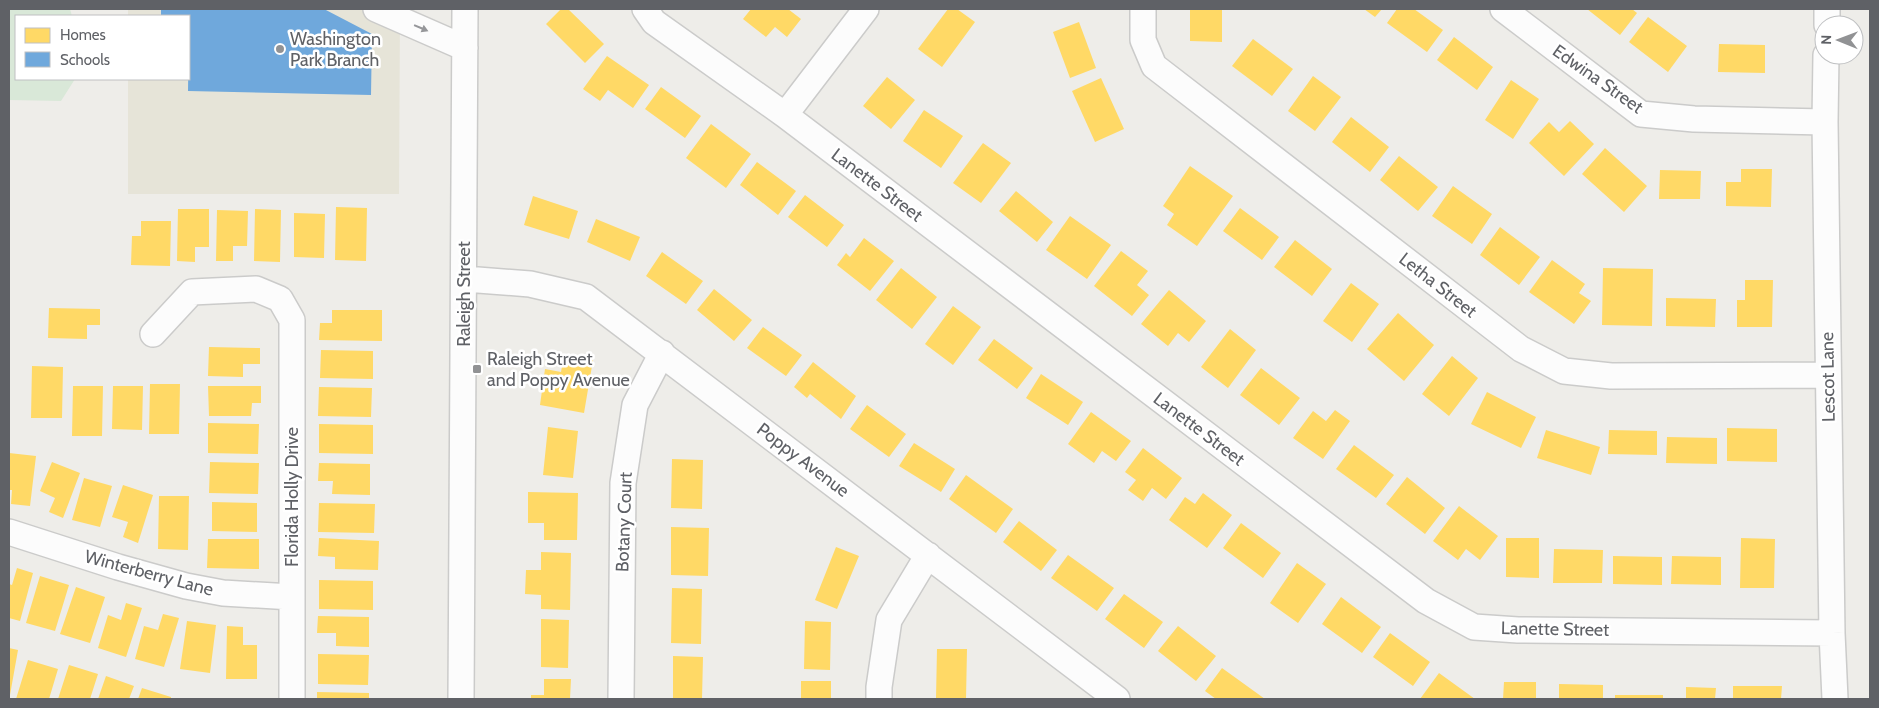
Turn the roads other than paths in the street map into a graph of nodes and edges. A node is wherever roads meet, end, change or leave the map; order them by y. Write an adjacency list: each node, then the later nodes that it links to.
1 (376, 9): 7 (street, one-way to 7)
2 (465, 9): 7 (street, Raleigh Street)
3 (645, 9): 9 (street, Lanette Street)
4 (866, 9): 9 (street)
5 (1143, 9): 14 (street, Letha Street)
6 (1503, 9): 10 (street, Edwina Street)
7 (465, 48): 11 (street, Raleigh Street)
8 (1826, 65): 10 (street, Lescot Lane)
9 (784, 115): 18 (street, Lanette Street)
10 (1825, 122): 14 (street, Lescot Lane)
11 (465, 279): 13 (street, Poppy Avenue); 20 (street, Raleigh Street)
12 (153, 334): 17 (street, Florida Holly Drive)
13 (662, 353): 16 (street, Poppy Avenue); 21 (street, Botany Court)
14 (1828, 375): 18 (street, Lescot Lane)
15 (9, 532): 17 (street, Winterberry Lane)
16 (928, 555): 22 (street); 23 (street, Poppy Avenue)
17 (292, 597): 19 (street, Florida Holly Drive)
18 (1832, 633): 24 (street, Lescot Lane)
19 (292, 699)
20 (461, 699)
21 (621, 699)
22 (879, 699)
23 (1117, 699)
24 (1835, 699)

